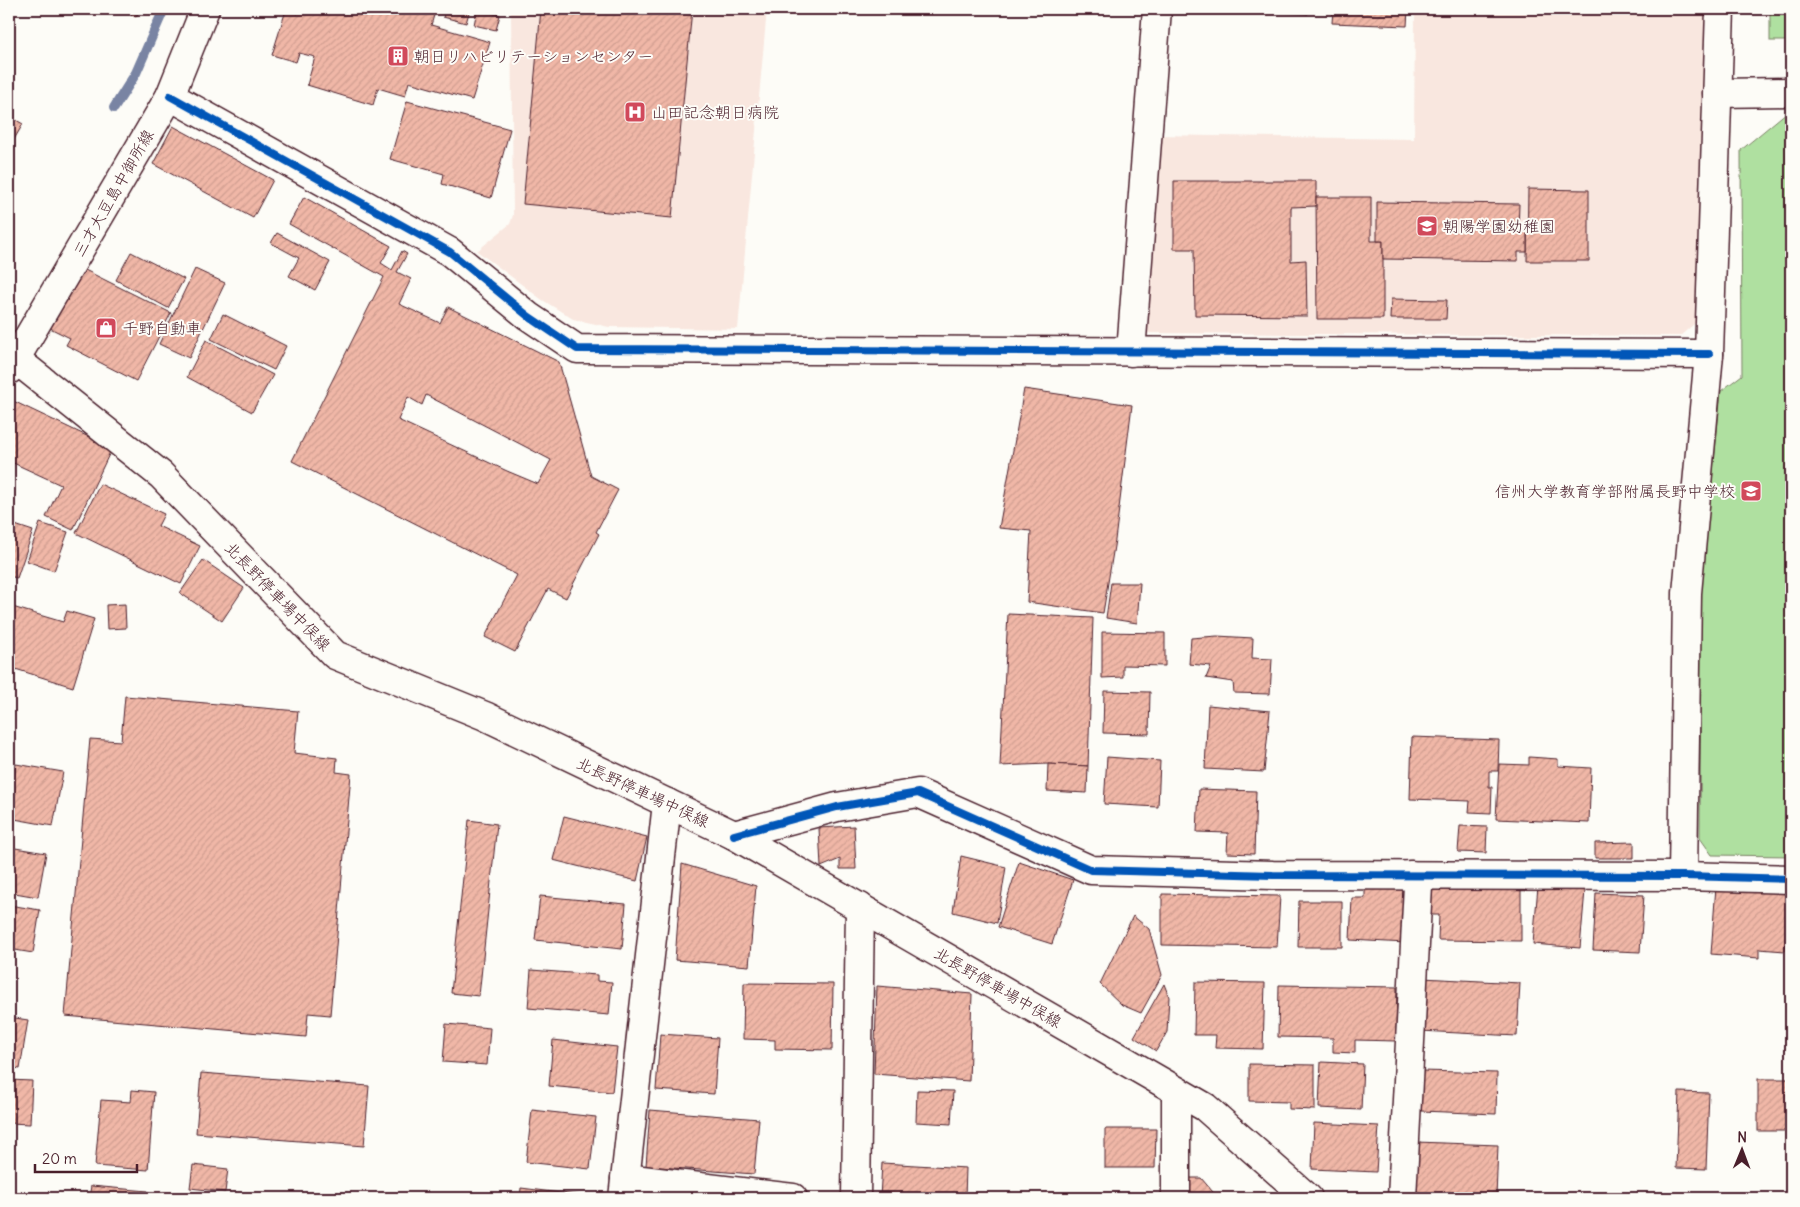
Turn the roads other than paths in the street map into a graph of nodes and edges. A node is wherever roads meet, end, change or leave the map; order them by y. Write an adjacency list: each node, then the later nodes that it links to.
1 (205, 9): 6 (street, 三才大豆島中御所線)
2 (1157, 9): 7 (street)
3 (1720, 9): 5 (street)
4 (1791, 92): 5 (street)
5 (1717, 93): 8 (street)
6 (170, 96): 7 (street); 9 (street, 三才大豆島中御所線)
7 (1131, 352): 8 (street)
8 (1709, 354): 13 (street)
9 (11, 362): 10 (street, 北長野停車場中俣線)
10 (667, 803): 11 (street, 北長野停車場中俣線); 17 (street)
11 (734, 835): 12 (street); 15 (street, 北長野停車場中俣線)
12 (1410, 875): 13 (street); 22 (street)
13 (1684, 876): 14 (street)
14 (1791, 879)
15 (860, 907): 16 (street, 北長野停車場中俣線); 19 (street)
16 (1176, 1091): 20 (street); 21 (street, 北長野停車場中俣線)
17 (624, 1188): 18 (street)
18 (793, 1198)
19 (856, 1198)
20 (1176, 1198)
21 (1308, 1198)
22 (1402, 1198)

